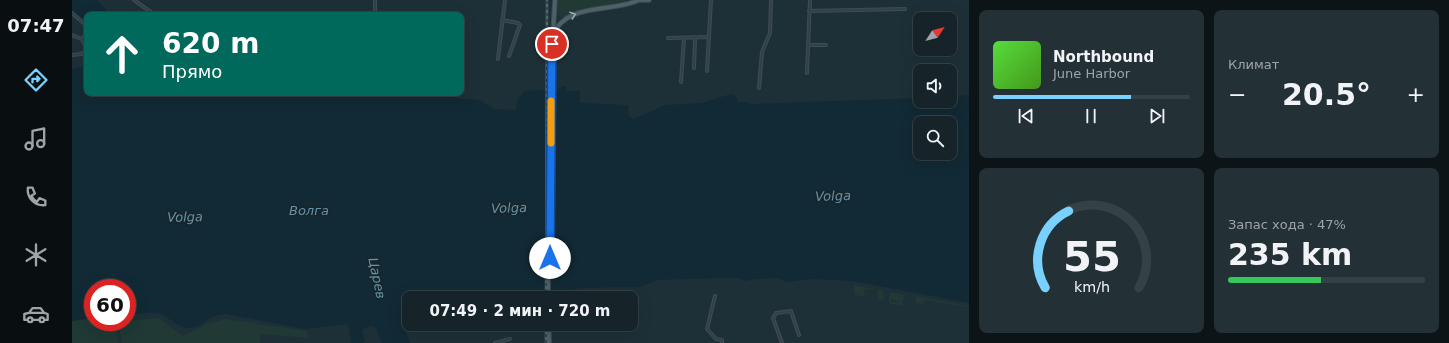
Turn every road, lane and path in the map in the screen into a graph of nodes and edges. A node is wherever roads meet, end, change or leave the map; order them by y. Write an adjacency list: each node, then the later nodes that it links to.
1 (134, 0): 12 (street)
2 (375, 0): 13 (street)
3 (505, 0): 15 (street)
4 (555, 0): 25 (main road)
5 (637, 0): 6 (main road); 25 (main road, one-way to 5)
6 (649, 0)
7 (711, 0): 19 (street)
8 (771, 0): 36 (street)
9 (810, 0): 11 (street)
10 (905, 9): 11 (street)
11 (809, 11): 26 (street)
12 (151, 12)
13 (375, 12)
14 (72, 13): 16 (street)
15 (502, 20): 30 (street); 31 (street)
16 (84, 23)
17 (72, 35): 21 (street)
18 (84, 37): 21 (street)
19 (708, 37): 23 (street); 33 (street)
20 (668, 38): 22 (street)
21 (82, 39): 24 (street)
22 (684, 39): 23 (street); 35 (street)
23 (695, 39): 32 (street)
24 (84, 43)
25 (552, 44): 37 (main road)
26 (808, 45): 27 (street); 34 (street)
27 (826, 46)
28 (84, 52): 29 (street)
29 (72, 56)
30 (509, 56)
31 (498, 59)
32 (694, 68)
33 (707, 71)
34 (807, 73)
35 (681, 82)
36 (759, 88)
37 (549, 291)
38 (715, 296): 44 (street)
39 (549, 331): 43 (main road)
40 (798, 334): 45 (street)
41 (510, 339): 42 (street)
42 (495, 343)
43 (549, 343)
44 (722, 343)
45 (782, 343)

